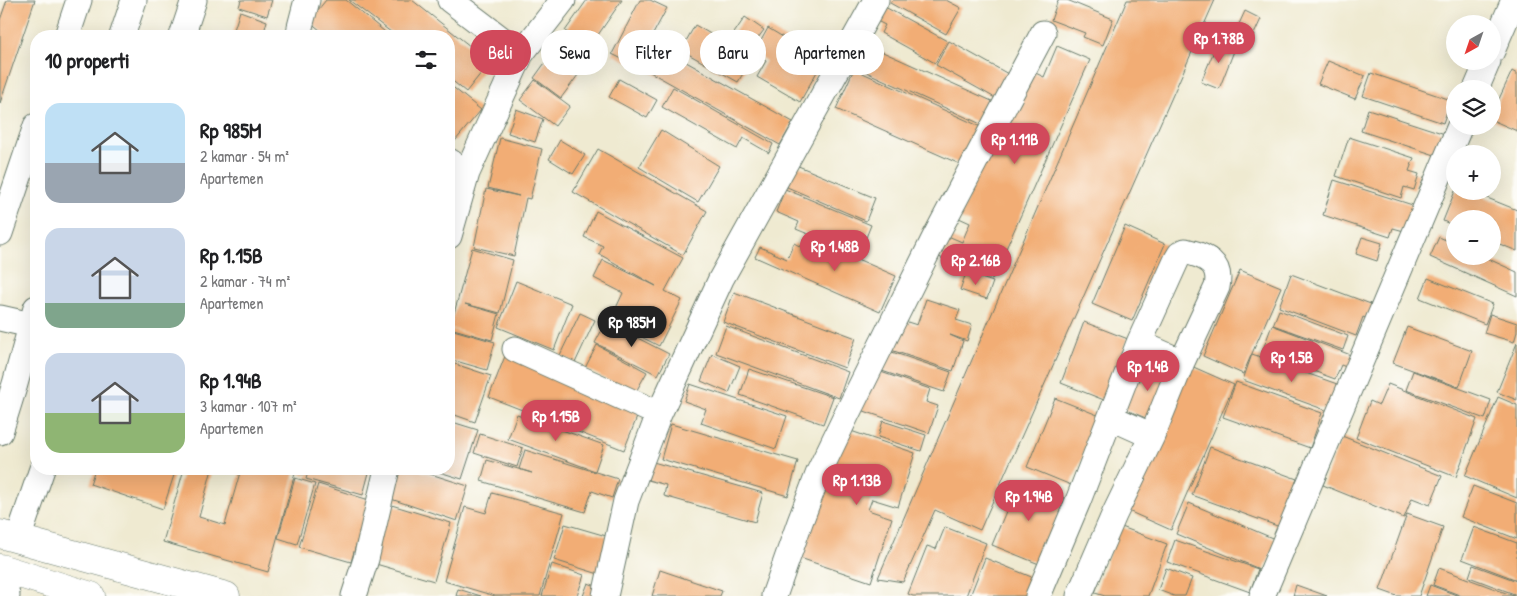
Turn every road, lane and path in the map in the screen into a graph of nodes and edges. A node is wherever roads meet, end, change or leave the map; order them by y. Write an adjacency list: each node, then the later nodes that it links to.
1 (79, 0): 9 (street)
2 (134, 0): 10 (street)
3 (194, 0): 11 (street)
4 (307, 0): 12 (street)
5 (562, 0): 16 (street)
6 (876, 0): 29 (street)
7 (1514, 0): 14 (street)
8 (462, 3): 13 (street)
9 (69, 30)
10 (124, 30)
11 (184, 30)
12 (300, 30)
13 (493, 30)
14 (1501, 30)
15 (1043, 33): 46 (street)
16 (531, 41)
17 (509, 75): 20 (street)
18 (1456, 135): 47 (street)
19 (30, 144): 22 (street)
20 (458, 167): 21 (street)
21 (455, 190)
22 (0, 233)
23 (30, 316): 24 (street)
24 (0, 318)
25 (30, 328): 30 (street)
26 (1140, 343): 28 (street); 28 (street); 31 (street)
27 (515, 349): 29 (street)
28 (1182, 362): 32 (street)
29 (660, 414): 45 (street)
30 (2, 416)
31 (1112, 418): 32 (street); 35 (street)
32 (1152, 436): 36 (street)
33 (39, 475): 37 (street)
34 (386, 475): 44 (street)
35 (1078, 501): 36 (street); 39 (street)
36 (1114, 515): 40 (street)
37 (9, 536): 43 (highway)
38 (2, 569): 41 (street); 42 (highway)
39 (1043, 586): 40 (street)
40 (1080, 593)
41 (7, 596)
42 (91, 596)
43 (226, 596)
44 (354, 596)
45 (605, 596)
46 (774, 596)
47 (1262, 596)

